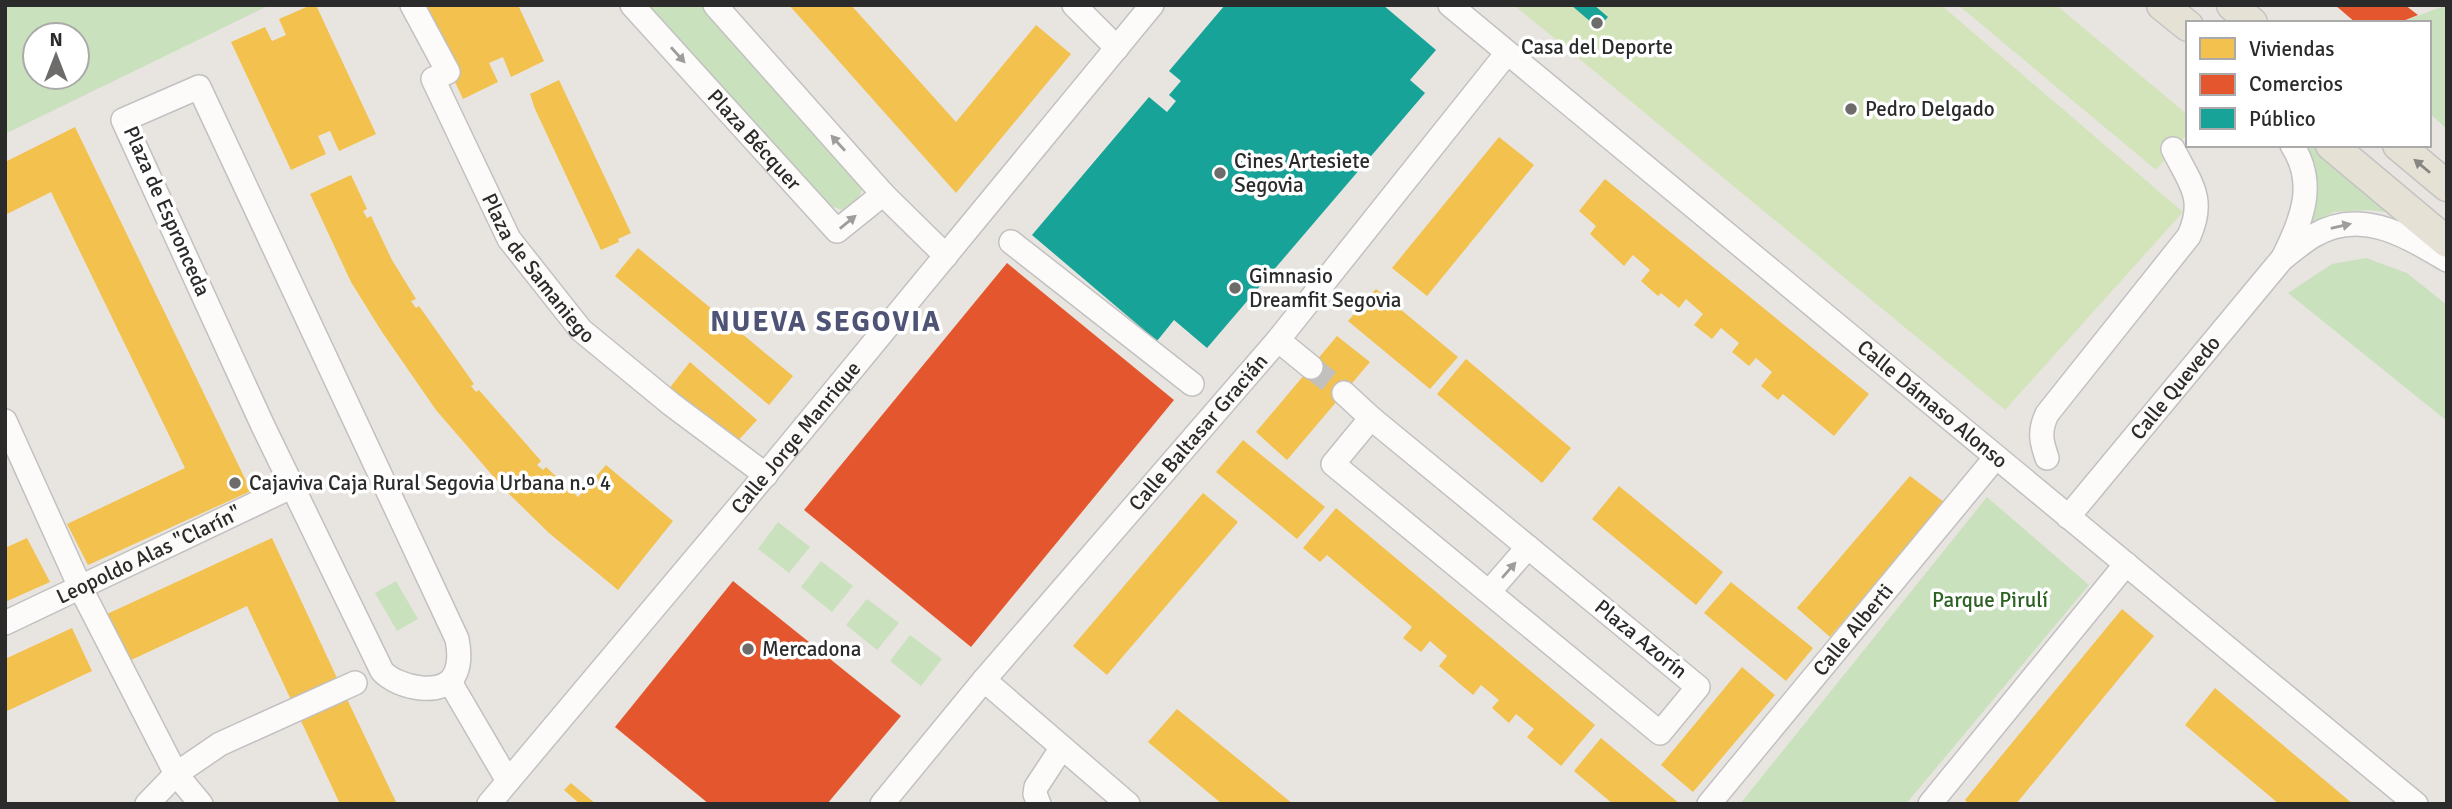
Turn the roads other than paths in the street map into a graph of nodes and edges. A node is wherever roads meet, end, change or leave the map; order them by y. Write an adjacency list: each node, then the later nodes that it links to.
1 (412, 5): 30 (street, Plaza de Samaniego)
2 (632, 5): 16 (street, Plaza Bécquer, one-way to 16)
3 (715, 5): 16 (street, one-way to 3)
4 (1074, 5): 9 (street)
5 (1152, 5): 9 (street, Calle Jorge Manrique)
6 (1450, 5): 10 (street, Calle Dámaso Alonso)
7 (2232, 5): 8 (main road)
8 (2250, 21)
9 (1117, 48): 19 (street, Calle Jorge Manrique)
10 (1507, 53): 22 (street, Calle Baltasar Gracián); 28 (street, Calle Dámaso Alonso)
11 (2293, 147): 20 (street, Calle Quevedo)
12 (2333, 147): 18 (main road)
13 (2400, 147): 15 (main road, one-way to 13)
14 (2173, 149): 29 (street)
15 (2447, 186)
16 (883, 194): 19 (street)
17 (1011, 242): 24 (street)
18 (2447, 242)
19 (946, 256): 30 (street, Calle Jorge Manrique)
20 (2282, 259): 21 (street, Calle Quevedo, one-way to 21); 32 (street, Calle Quevedo)
21 (2447, 260)
22 (1279, 340): 23 (street); 38 (street, Calle Baltasar Gracián)
23 (1311, 367)
24 (1192, 384)
25 (1344, 393): 26 (street, Plaza Azorín)
26 (1371, 418): 33 (street, Plaza Azorín); 36 (street, Plaza Azorín)
27 (5, 421): 35 (street)
28 (1996, 457): 32 (street, Calle Dámaso Alonso); 50 (street, Calle Alberti)
29 (2047, 458)
30 (766, 475): 43 (street, Calle Jorge Manrique)
31 (293, 486): 35 (street, Leopoldo Alas "Clarín"); 39 (street, Plaza de Espronceda); 39 (street, Plaza de Espronceda)
32 (2068, 517): 34 (street, Calle Dámaso Alonso)
33 (1528, 547): 36 (street, one-way to 33); 36 (street, Plaza Azorín)
34 (2126, 564): 51 (street); 52 (street, Calle Dámaso Alonso)
35 (80, 587): 37 (street, Leopoldo Alas "Clarín"); 42 (street)
36 (1489, 593)
37 (5, 623)
38 (984, 680): 41 (street); 47 (street, Calle Baltasar Gracián)
39 (450, 682): 43 (street)
40 (355, 683): 42 (street)
41 (1061, 748): 48 (street); 49 (street)
42 (176, 774): 44 (street); 45 (street)
43 (508, 780): 46 (street, Calle Jorge Manrique)
44 (147, 804)
45 (201, 804)
46 (489, 804)
47 (882, 804)
48 (1039, 804)
49 (1128, 804)
50 (1709, 804)
51 (1930, 804)
52 (2416, 804)

